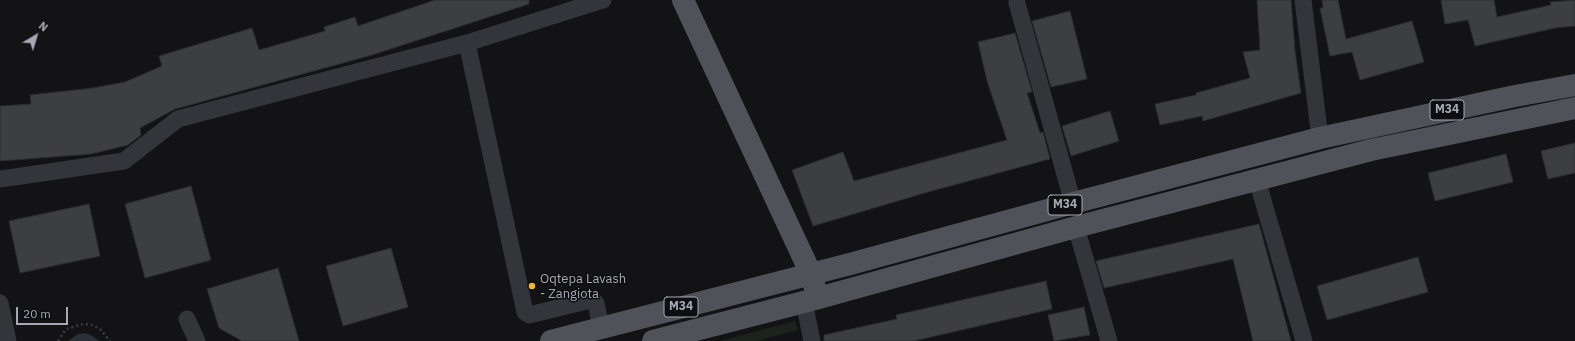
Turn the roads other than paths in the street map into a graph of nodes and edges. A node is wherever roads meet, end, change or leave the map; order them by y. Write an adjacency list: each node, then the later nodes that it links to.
1 (603, 0): 5 (street)
2 (683, 0): 13 (main road)
3 (1303, 0): 8 (street)
4 (1017, 3): 11 (street)
5 (467, 43): 9 (street); 17 (street)
6 (1575, 85): 8 (main road, M34)
7 (1575, 108): 10 (main road, M34)
8 (1320, 138): 11 (main road, M34)
9 (0, 179)
10 (1257, 180): 12 (main road, M34); 24 (street)
11 (1073, 203): 13 (main road, M34)
12 (1076, 228): 14 (main road, M34); 23 (street)
13 (811, 274): 14 (main road); 17 (main road, M34)
14 (811, 301): 21 (main road, M34); 22 (street)
15 (0, 303): 18 (street)
16 (187, 319): 19 (street)
17 (601, 328): 20 (main road, M34)
18 (8, 341)
19 (197, 341)
20 (551, 341)
21 (653, 341)
22 (812, 341)
23 (1109, 341)
24 (1304, 341)

